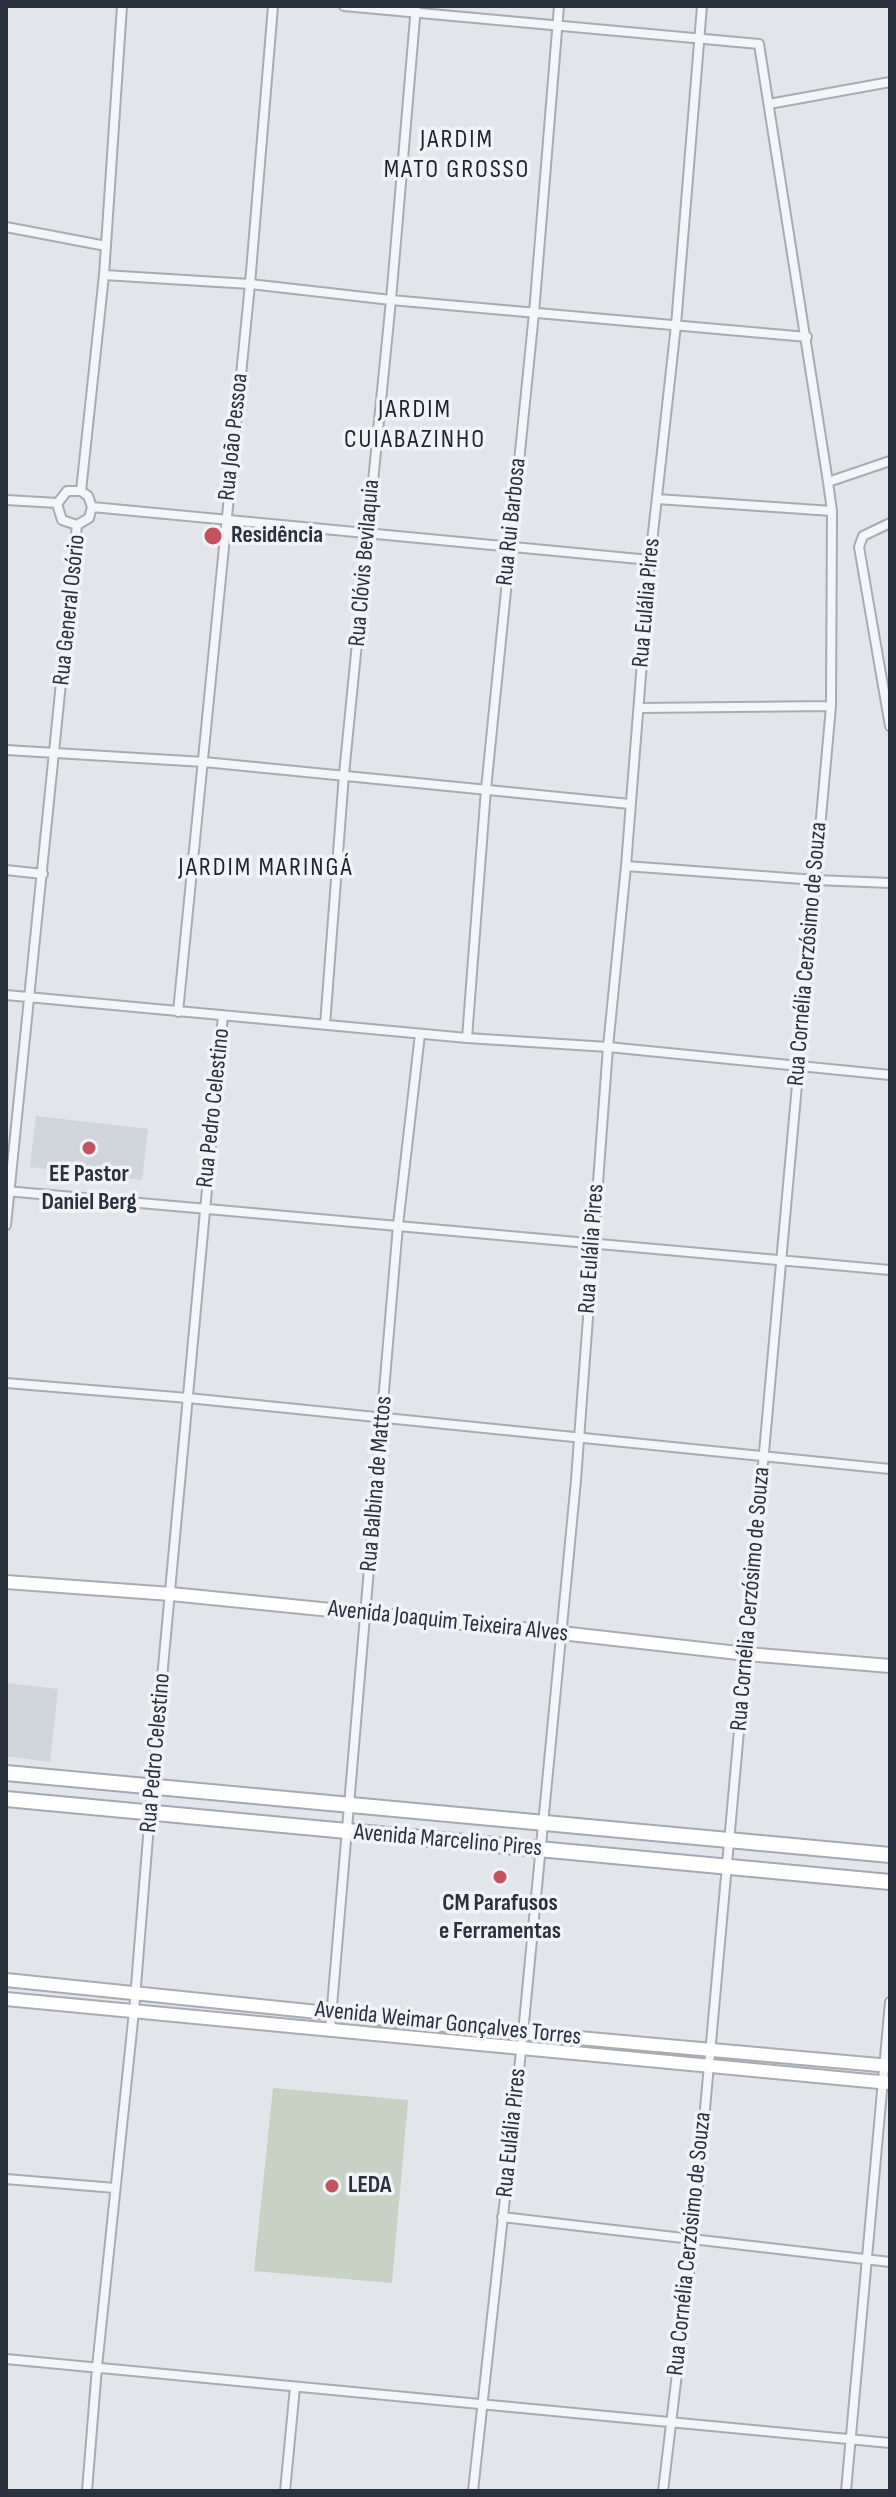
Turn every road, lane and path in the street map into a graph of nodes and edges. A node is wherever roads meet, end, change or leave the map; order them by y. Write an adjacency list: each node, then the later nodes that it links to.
1 (122, 6): 12 (street)
2 (273, 6): 14 (street, Rua João Pessoa)
3 (344, 6): 6 (street)
4 (559, 6): 7 (street, Rua Rui Barbosa)
5 (702, 6): 8 (street, Rua Eulália Pires)
6 (415, 10): 7 (street); 15 (street, Rua Clóvis Bevilaquia)
7 (557, 26): 8 (street); 16 (street, Rua Rui Barbosa)
8 (700, 39): 10 (street, Rua Cornélia Cerzósimo de Souza); 17 (street, Rua Eulália Pires)
9 (890, 82): 10 (street)
10 (769, 104): 18 (street, Rua Cornélia Cerzósimo de Souza)
11 (6, 227): 12 (street)
12 (106, 246): 13 (street)
13 (104, 275): 14 (street); 21 (street)
14 (250, 284): 15 (street); 27 (street, Rua João Pessoa)
15 (391, 300): 16 (street); 30 (street, Rua Clóvis Bevilaquia)
16 (534, 313): 17 (street); 31 (street, Rua Rui Barbosa)
17 (676, 325): 18 (street); 22 (street, Rua Eulália Pires)
18 (807, 337): 20 (street, Rua Cornélia Cerzósimo de Souza)
19 (890, 461): 20 (street)
20 (828, 482): 26 (street, Rua Cornélia Cerzósimo de Souza)
21 (81, 491): 24 (street); 25 (street, Rua General Osório)
22 (657, 499): 26 (street); 32 (street, Rua Eulália Pires)
23 (6, 500): 24 (street)
24 (58, 503): 29 (street)
25 (92, 507): 27 (street); 29 (street, Rua General Osório)
26 (832, 511): 33 (street, Rua Cornélia Cerzósimo de Souza)
27 (226, 519): 30 (street); 38 (street, Rua João Pessoa)
28 (890, 523): 35 (street)
29 (77, 525): 37 (street, Rua General Osório)
30 (367, 533): 31 (street); 39 (street, Rua Clóvis Bevilaquia)
31 (510, 546): 32 (street); 40 (street, Rua Rui Barbosa)
32 (650, 560): 34 (street, Rua Eulália Pires)
33 (831, 706): 34 (street); 45 (street, Rua Cornélia Cerzósimo de Souza)
34 (639, 708): 41 (street, Rua Eulália Pires)
35 (890, 726)
36 (6, 750): 37 (street)
37 (54, 754): 38 (street); 44 (street, Rua General Osório)
38 (204, 762): 39 (street); 49 (street, Rua João Pessoa)
39 (344, 774): 40 (street); 51 (street, Rua Clóvis Bevilaquia)
40 (486, 789): 41 (street); 53 (street, Rua Rui Barbosa)
41 (630, 804): 42 (street, Rua Eulália Pires)
42 (626, 866): 45 (street); 54 (street, Rua Eulália Pires)
43 (6, 870): 44 (street)
44 (43, 874): 48 (street, Rua General Osório)
45 (816, 880): 46 (street); 55 (street, Rua Cornélia Cerzósimo de Souza)
46 (890, 883)
47 (6, 995): 48 (street)
48 (29, 997): 49 (street); 57 (street, Rua General Osório)
49 (178, 1012): 50 (street)
50 (223, 1015): 51 (street); 58 (street, Rua Pedro Celestino)
51 (325, 1025): 52 (street)
52 (420, 1034): 53 (street); 60 (street, Rua Balbina de Mattos)
53 (467, 1038): 54 (street)
54 (608, 1047): 55 (street); 61 (street, Rua Eulália Pires)
55 (797, 1067): 56 (street); 62 (street, Rua Cornélia Cerzósimo de Souza)
56 (890, 1075)
57 (8, 1191): 58 (street); 59 (street, Rua General Osório)
58 (204, 1207): 60 (street); 65 (street, Rua Pedro Celestino)
59 (6, 1225)
60 (398, 1225): 61 (street); 66 (street, Rua Balbina de Mattos)
61 (592, 1243): 62 (street); 67 (street, Rua Eulália Pires)
62 (781, 1260): 63 (street); 68 (street, Rua Cornélia Cerzósimo de Souza)
63 (890, 1270)
64 (6, 1383): 65 (street)
65 (188, 1398): 66 (street); 71 (street, Rua Pedro Celestino)
66 (384, 1418): 67 (street); 72 (street, Rua Balbina de Mattos)
67 (579, 1437): 68 (street); 73 (street, Rua Eulália Pires)
68 (764, 1456): 69 (street); 74 (street, Rua Cornélia Cerzósimo de Souza)
69 (890, 1469)
70 (6, 1582): 71 (main road, Avenida Joaquim Teixeira Alves)
71 (171, 1594): 72 (main road, Avenida Joaquim Teixeira Alves); 77 (street, Rua Pedro Celestino)
72 (364, 1614): 73 (main road, Avenida Joaquim Teixeira Alves); 79 (street, Rua Balbina de Mattos)
73 (561, 1633): 74 (main road, Avenida Joaquim Teixeira Alves); 81 (street, Rua Eulália Pires)
74 (747, 1654): 75 (main road, Avenida Joaquim Teixeira Alves); 83 (street, Rua Cornélia Cerzósimo de Souza)
75 (890, 1666)
76 (6, 1773): 77 (main road, Avenida Marcelino Pires)
77 (152, 1787): 79 (main road, Avenida Marcelino Pires); 80 (street, Rua Pedro Celestino)
78 (6, 1799): 80 (main road, Avenida Marcelino Pires)
79 (347, 1807): 81 (main road, Avenida Marcelino Pires); 82 (street, Rua Balbina de Mattos)
80 (151, 1813): 82 (main road, Avenida Marcelino Pires); 89 (street, Rua Pedro Celestino)
81 (544, 1824): 83 (main road, Avenida Marcelino Pires); 84 (street, Rua Eulália Pires)
82 (345, 1831): 84 (main road, Avenida Marcelino Pires); 93 (street, Rua Balbina de Mattos)
83 (729, 1841): 85 (main road, Avenida Marcelino Pires); 86 (street, Rua Cornélia Cerzósimo de Souza)
84 (542, 1850): 86 (main road, Avenida Marcelino Pires); 95 (street, Rua Eulália Pires)
85 (890, 1855)
86 (726, 1867): 87 (main road, Avenida Marcelino Pires); 97 (street, Rua Cornélia Cerzósimo de Souza)
87 (890, 1882)
88 (6, 1980): 89 (main road, Avenida Weimar Gonçalves Torres)
89 (135, 1992): 92 (street, Rua Pedro Celestino); 93 (main road, Avenida Weimar Gonçalves Torres)
90 (6, 1999): 92 (main road, Avenida Weimar Gonçalves Torres)
91 (890, 2002): 99 (street)
92 (134, 2011): 94 (main road, Avenida Weimar Gonçalves Torres); 102 (street, Rua Pedro Celestino)
93 (331, 2013): 94 (street, Rua Balbina de Mattos); 95 (main road, Avenida Weimar Gonçalves Torres)
94 (330, 2030): 96 (main road, Avenida Weimar Gonçalves Torres)
95 (523, 2033): 96 (street, Rua Eulália Pires); 97 (main road, Avenida Weimar Gonçalves Torres)
96 (521, 2048): 98 (main road, Avenida Weimar Gonçalves Torres); 103 (street, Rua Eulália Pires)
97 (710, 2050): 98 (street, Rua Cornélia Cerzósimo de Souza); 99 (main road, Avenida Weimar Gonçalves Torres)
98 (709, 2065): 100 (main road, Avenida Weimar Gonçalves Torres); 104 (street, Rua Cornélia Cerzósimo de Souza)
99 (887, 2066): 100 (street)
100 (886, 2082): 105 (street)
101 (6, 2179): 102 (street)
102 (115, 2188): 108 (street, Rua Pedro Celestino)
103 (502, 2217): 104 (street); 110 (street, Rua Eulália Pires)
104 (693, 2239): 105 (street); 111 (street, Rua Cornélia Cerzósimo de Souza)
105 (865, 2260): 106 (street); 112 (street)
106 (890, 2262)
107 (6, 2359): 108 (street)
108 (97, 2367): 109 (street); 114 (street, Rua Pedro Celestino)
109 (295, 2387): 110 (street); 115 (street)
110 (483, 2404): 111 (street); 116 (street, Rua Eulália Pires)
111 (670, 2421): 112 (street); 117 (street, Rua Cornélia Cerzósimo de Souza)
112 (851, 2439): 113 (street); 118 (street)
113 (890, 2443)
114 (87, 2491)
115 (285, 2491)
116 (473, 2491)
117 (663, 2491)
118 (846, 2491)

